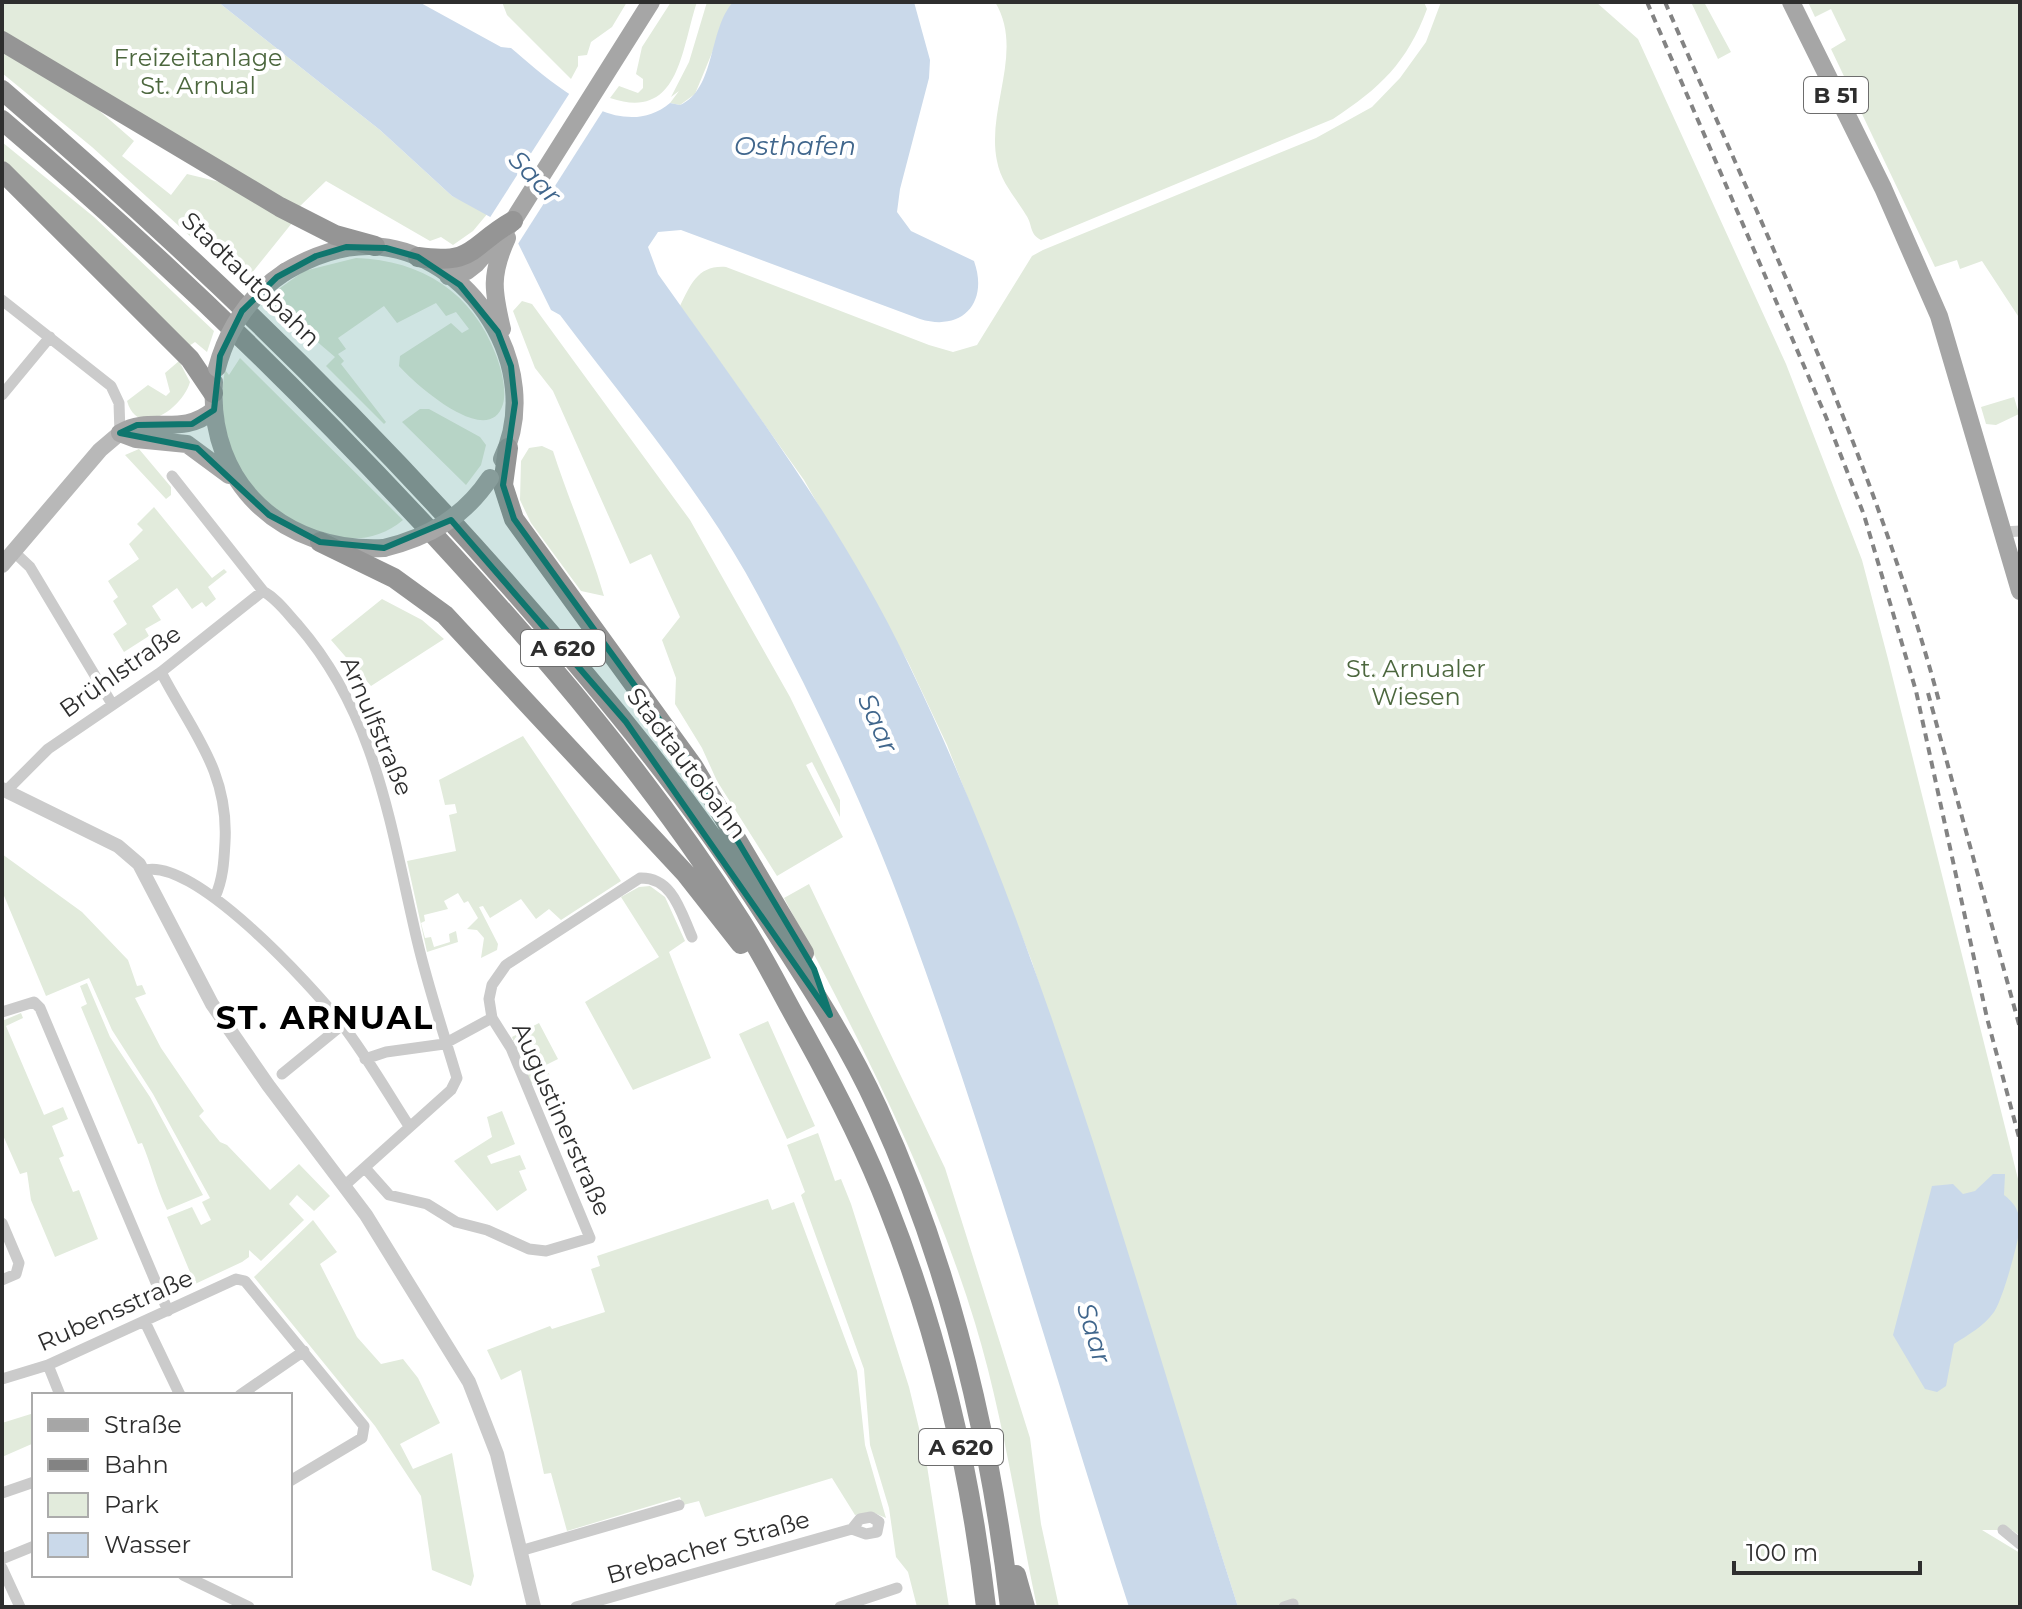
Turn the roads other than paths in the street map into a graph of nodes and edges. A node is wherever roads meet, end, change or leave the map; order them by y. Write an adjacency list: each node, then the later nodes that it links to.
1 (651, 2): 7 (main road)
2 (1791, 2): 21 (main road, B 51)
3 (2, 41): 8 (highway)
4 (2, 90): 35 (highway, Stadtautobahn / A 620)
5 (2, 120): 34 (highway, Stadtautobahn / A 620)
6 (2, 171): 16 (highway)
7 (513, 221): 9 (highway)
8 (375, 246): 10 (main road); 16 (main road, bridge)
9 (486, 255): 10 (highway); 11 (main road); 14 (main road)
10 (418, 257): 11 (main road)
11 (448, 276): 14 (main road)
12 (2, 300): 13 (street)
13 (50, 337): 15 (street); 17 (street)
14 (506, 347): 18 (main road)
15 (2, 395)
16 (214, 402): 17 (main road); 20 (main road)
17 (120, 433): 20 (main road); 23 (main road)
18 (508, 448): 22 (main road, bridge); 35 (highway)
19 (172, 476): 25 (street, Arnulfstraße)
20 (243, 487): 22 (main road)
21 (2012, 532): 26 (main road, B 51)
22 (320, 542): 34 (highway)
23 (13, 551): 24 (main road); 28 (street)
24 (2, 565)
25 (263, 591): 27 (street, Brühlstraße); 38 (street, Arnulfstraße)
26 (2020, 591)
27 (161, 672): 28 (street, Brühlstraße); 31 (street)
28 (112, 704): 29 (street, Brühlstraße)
29 (4, 790): 30 (street)
30 (142, 871): 31 (street); 43 (street)
31 (215, 897): 37 (street)
32 (692, 937): 36 (street)
33 (2, 1012): 46 (street)
34 (793, 1014): 73 (highway, Stadtautobahn / A 620)
35 (830, 1015): 58 (highway, Stadtautobahn / A 620)
36 (492, 1018): 38 (street); 42 (street, Augustinerstraße)
37 (342, 1025): 39 (street); 40 (street)
38 (444, 1044): 39 (street); 41 (street, Arnulfstraße)
39 (365, 1059): 41 (street)
40 (282, 1074)
41 (409, 1126): 42 (street)
42 (365, 1168): 43 (street)
43 (344, 1186): 63 (street)
44 (2, 1223): 45 (street)
45 (2, 1280)
46 (168, 1311): 47 (street, Rubensstraße); 48 (street, Rubensstraße)
47 (145, 1322): 49 (street, Rubensstraße); 52 (street)
48 (304, 1351): 53 (street); 54 (street)
49 (48, 1365): 50 (street, Rubensstraße); 51 (street)
50 (2, 1379)
51 (59, 1393)
52 (179, 1393)
53 (243, 1393)
54 (292, 1480)
55 (32, 1483): 56 (street)
56 (2, 1493)
57 (679, 1505): 63 (street)
58 (998, 1505): 74 (highway, Stadtautobahn / A 620); 75 (highway)
59 (852, 1529): 71 (street, Brebacher Straße)
60 (2003, 1530): 61 (street)
61 (2020, 1544)
62 (32, 1547): 64 (street)
63 (520, 1551): 70 (street)
64 (2, 1559)
65 (2, 1568): 68 (street)
66 (187, 1577): 69 (street)
67 (897, 1588): 72 (street)
68 (20, 1607)
69 (249, 1607)
70 (534, 1607)
71 (576, 1607)
72 (840, 1607)
73 (986, 1607)
74 (1010, 1607)
75 (1025, 1607)

